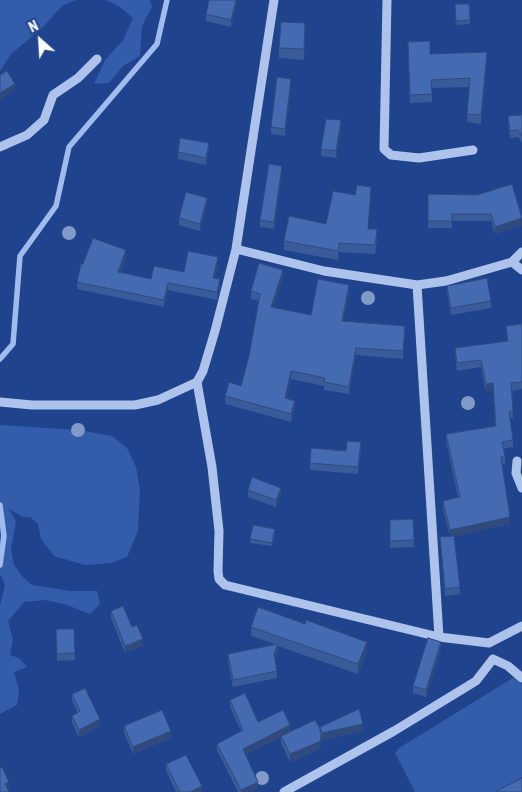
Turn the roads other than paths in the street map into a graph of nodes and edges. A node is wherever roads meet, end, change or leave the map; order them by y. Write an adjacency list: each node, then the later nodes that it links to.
1 (274, 0): 6 (street)
2 (387, 0): 5 (street)
3 (96, 59): 4 (street)
4 (0, 146)
5 (473, 150)
6 (236, 249): 10 (street); 11 (street)
7 (522, 252): 8 (street)
8 (512, 262): 9 (street); 10 (street)
9 (522, 270)
10 (417, 285): 16 (street)
11 (197, 382): 12 (street); 16 (street)
12 (0, 402)
13 (517, 461): 14 (street)
14 (522, 488)
15 (522, 626): 17 (street)
16 (439, 637): 17 (street)
17 (489, 643): 18 (street)
18 (493, 659): 19 (street); 20 (street)
19 (522, 678)
20 (284, 792)

